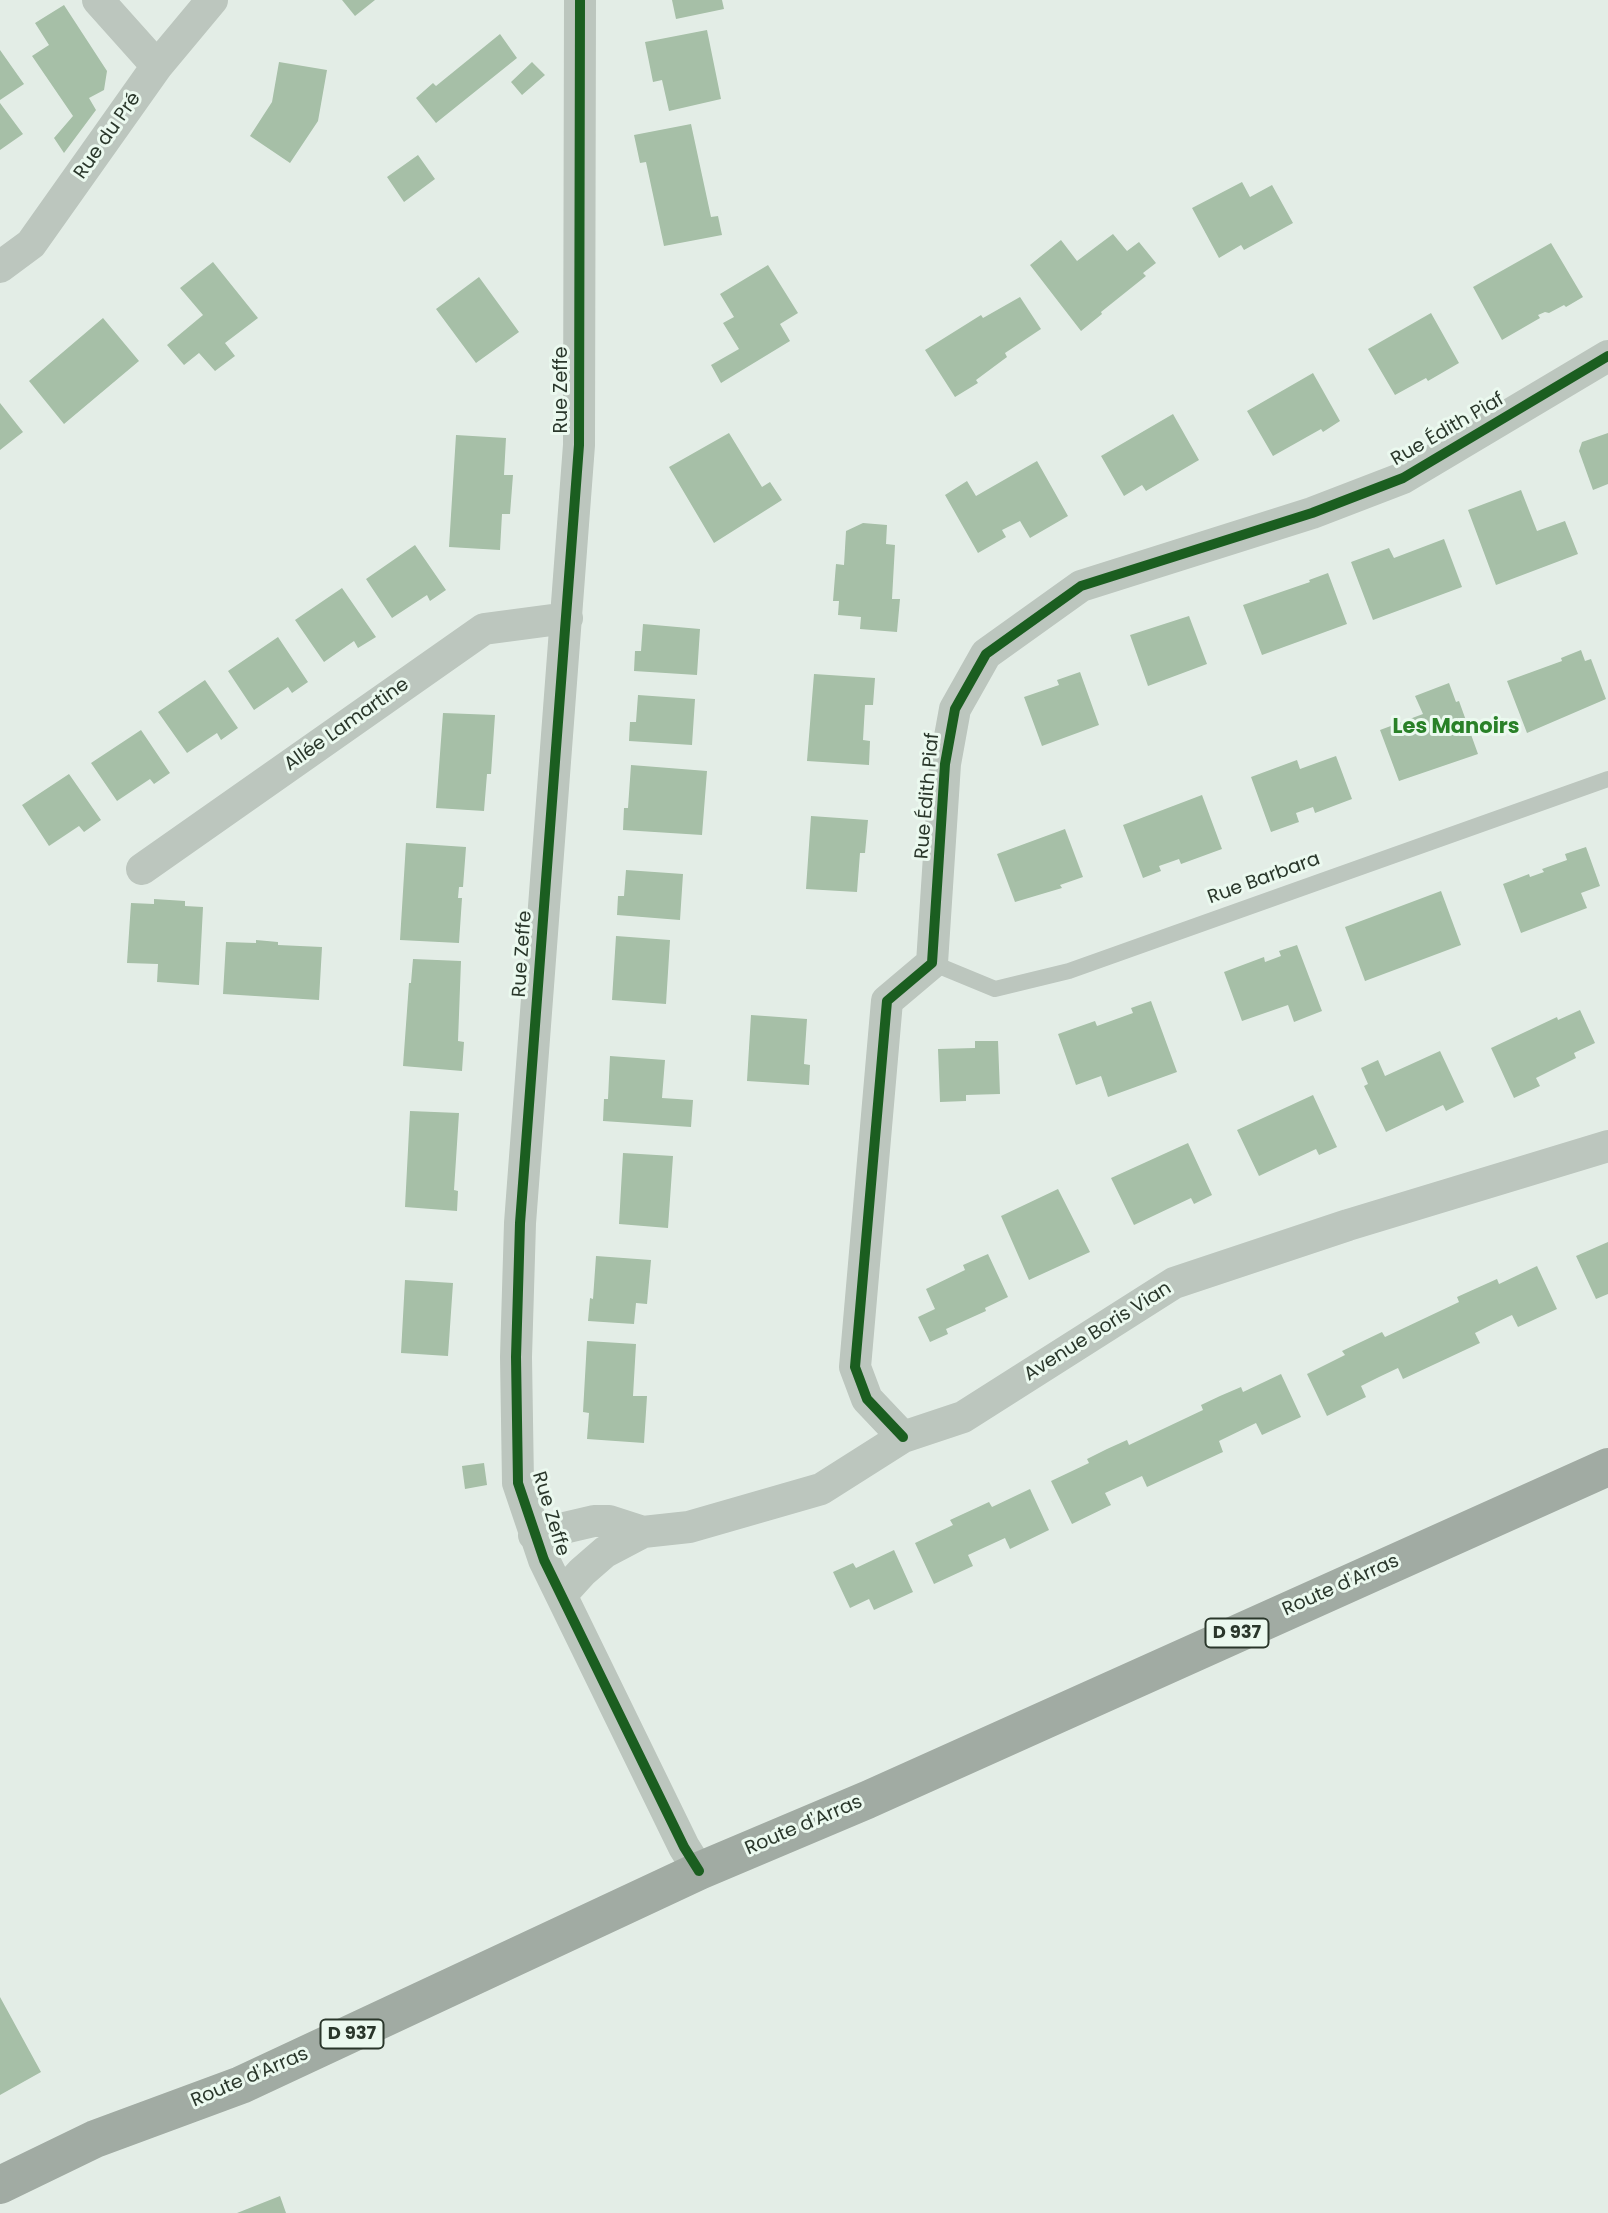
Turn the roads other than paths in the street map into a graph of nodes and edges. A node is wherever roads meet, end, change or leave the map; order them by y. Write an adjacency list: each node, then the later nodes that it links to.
1 (98, 0): 4 (street)
2 (212, 0): 4 (street, Rue du Pré)
3 (580, 0): 7 (street, Rue Zeffe)
4 (157, 66): 5 (street, Rue du Pré)
5 (0, 267)
6 (1608, 356): 10 (street, Rue Édith Piaf)
7 (567, 618): 9 (street, Allée Lamartine); 15 (street, Rue Zeffe)
8 (1608, 779): 10 (lane, Rue Barbara)
9 (142, 869)
10 (933, 963): 12 (street)
11 (1608, 1146): 12 (street, Avenue Boris Vian)
12 (903, 1437): 14 (street, Avenue Boris Vian)
13 (1608, 1466): 17 (main road, Route d'Arras / D 937)
14 (643, 1532): 15 (street, Avenue Boris Vian); 16 (street, Avenue Boris Vian)
15 (534, 1535): 16 (street, Rue Zeffe)
16 (562, 1594): 17 (street, Rue Zeffe)
17 (699, 1871): 18 (main road, Route d'Arras / D 937)
18 (0, 2185)

